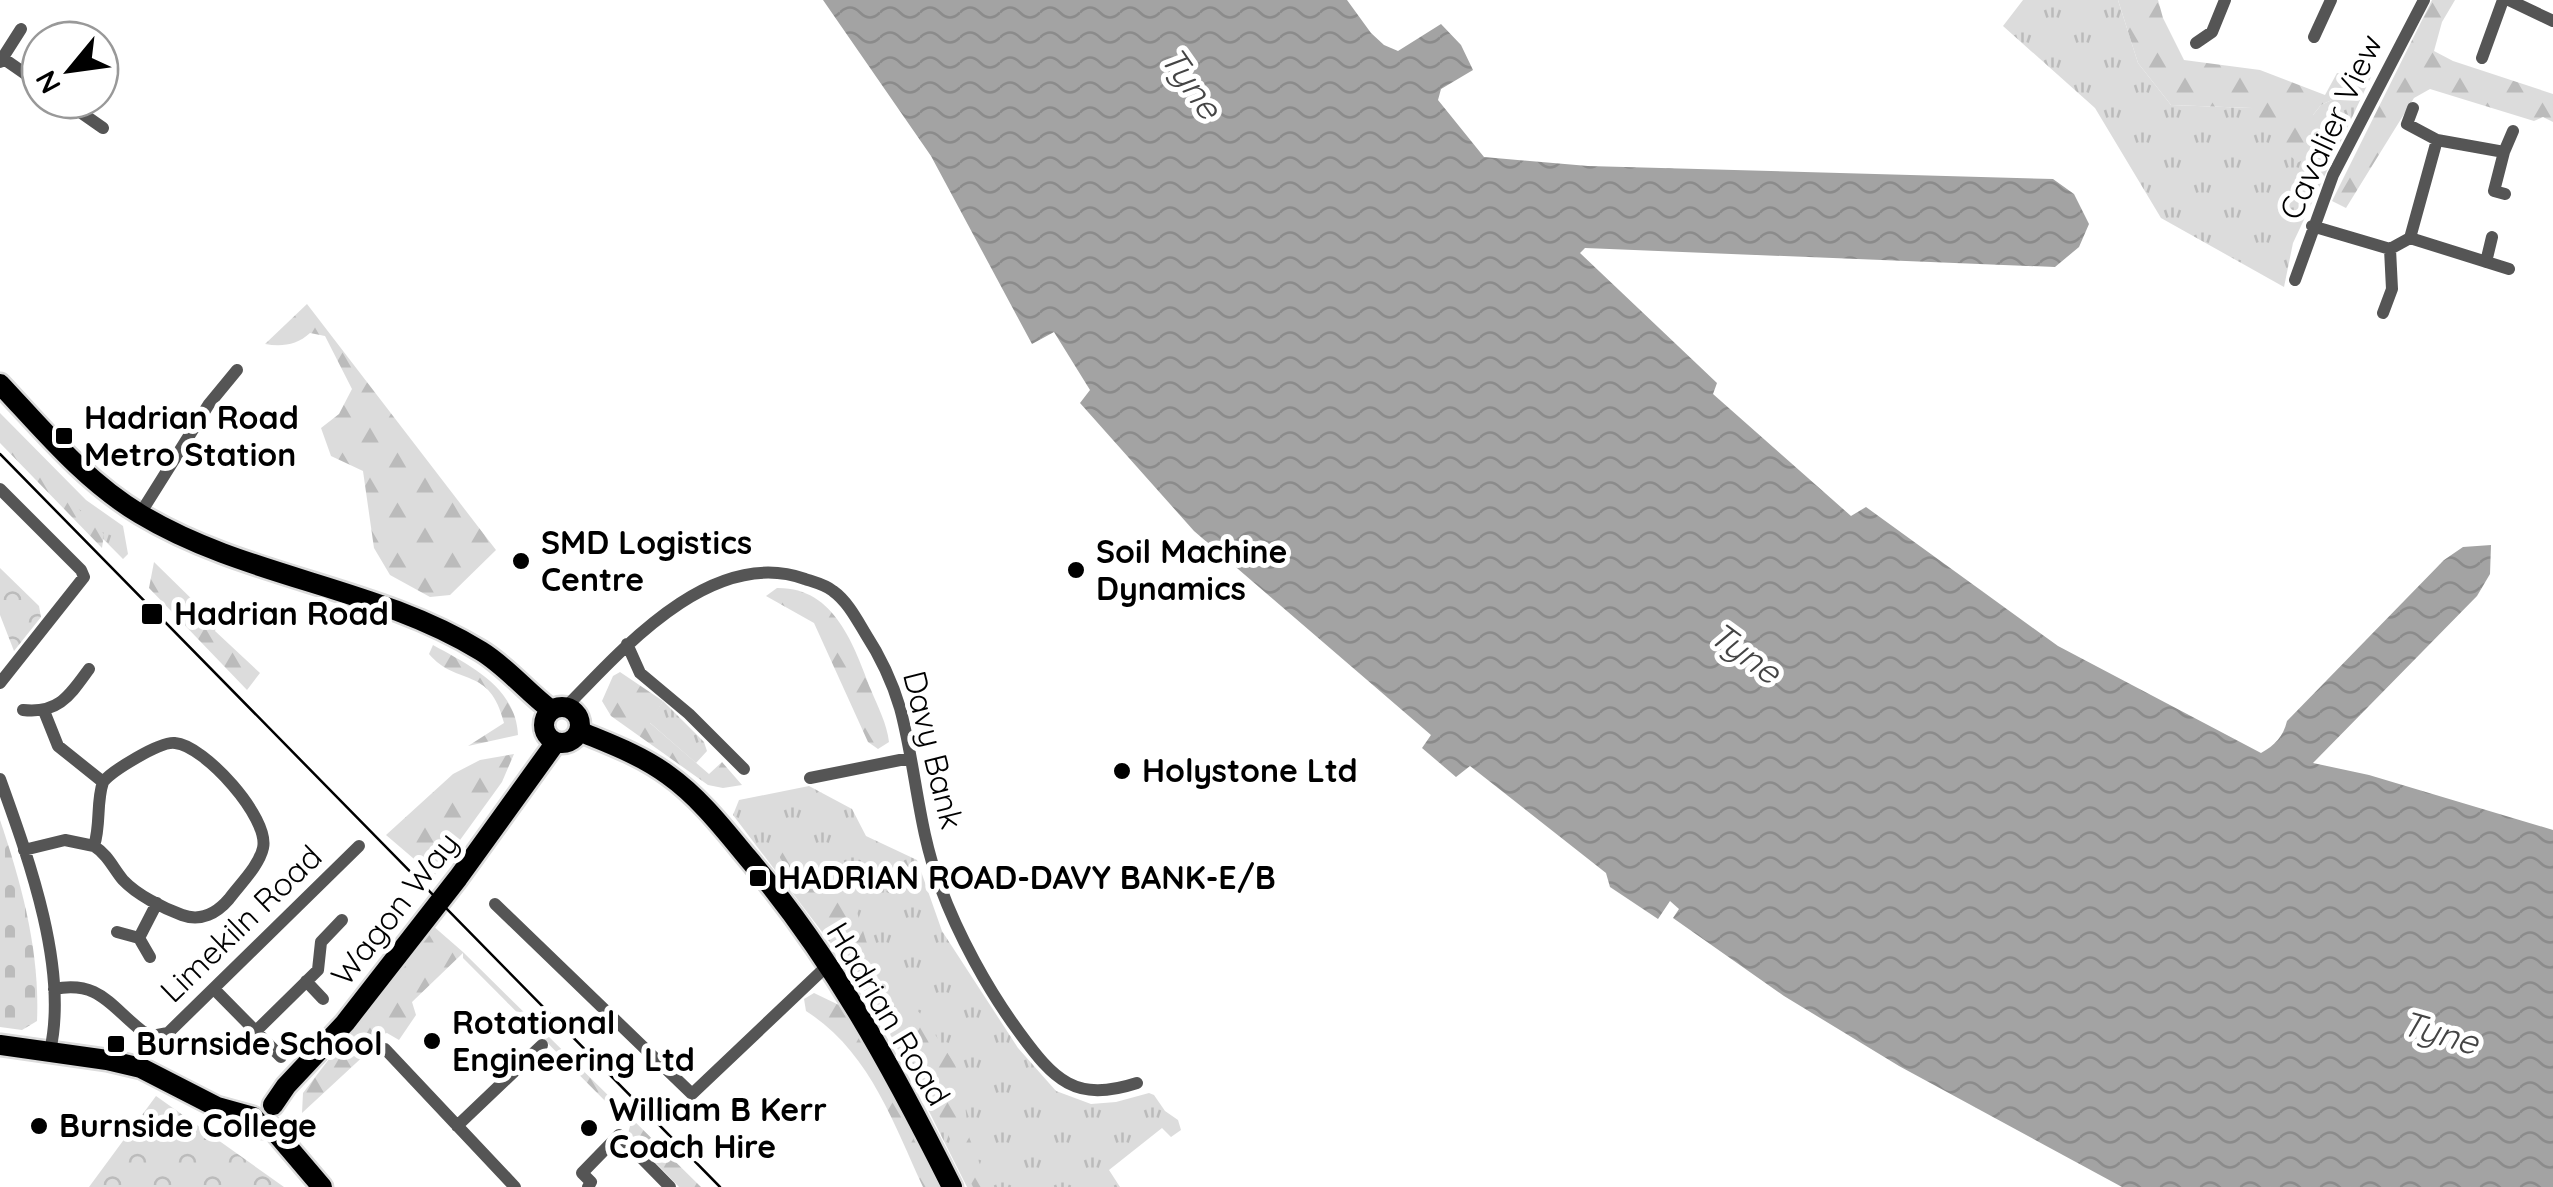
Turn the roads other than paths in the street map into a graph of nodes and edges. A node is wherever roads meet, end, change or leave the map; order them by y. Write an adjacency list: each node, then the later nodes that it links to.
1 (2225, 0): 8 (street)
2 (2330, 0): 7 (street)
3 (2424, 0): 18 (street, Cavalier View)
4 (2506, 0): 5 (street); 9 (street)
5 (2553, 21)
6 (20, 31): 10 (street)
7 (2314, 37)
8 (2196, 43)
9 (2482, 58)
10 (2, 60)
11 (2413, 108): 15 (street)
12 (92, 120): 13 (street)
13 (103, 128)
14 (2513, 130): 16 (street)
15 (2437, 140): 16 (street); 20 (street)
16 (2504, 152): 17 (street)
17 (2506, 194)
18 (2312, 226): 21 (street); 24 (street, Cavalier View)
19 (2492, 237): 22 (street)
20 (2410, 238): 21 (street); 22 (street)
21 (2390, 248): 25 (street)
22 (2486, 262): 23 (street)
23 (2509, 269)
24 (2295, 280)
25 (2383, 313)
26 (236, 370): 29 (street)
27 (0, 384): 29 (main road)
28 (0, 489): 32 (street)
29 (140, 514): 33 (main road)
30 (626, 644): 33 (street, Davy Bank); 38 (street); 39 (street, Davy Bank)
31 (90, 669): 35 (street)
32 (0, 684)
33 (558, 709): 36 (main road); 37 (main road)
34 (23, 710): 35 (street)
35 (44, 711): 44 (street)
36 (579, 731): 37 (main road); 54 (main road, Hadrian Road)
37 (556, 742): 66 (main road, Wagon Way)
38 (723, 748): 40 (street); 41 (street)
39 (910, 758): 42 (street); 65 (street, Davy Bank)
40 (711, 759)
41 (744, 769)
42 (810, 778)
43 (0, 779): 47 (street)
44 (103, 782): 45 (street); 48 (street)
45 (94, 846): 47 (street); 48 (street)
46 (360, 846): 57 (street, Limekiln Road)
47 (24, 850): 56 (street)
48 (157, 903): 52 (street)
49 (495, 904): 54 (street)
50 (342, 920): 55 (street)
51 (117, 932): 52 (street)
52 (139, 938): 53 (street)
53 (150, 957)
54 (828, 964): 72 (main road, Hadrian Road)
55 (306, 982): 58 (street); 59 (street)
56 (54, 989): 57 (street, Limekiln Road); 63 (street)
57 (214, 989): 59 (street)
58 (323, 999)
59 (256, 1032): 64 (street)
60 (0, 1045): 63 (main road)
61 (542, 1045): 67 (street)
62 (385, 1048): 67 (street)
63 (50, 1051): 66 (main road)
64 (281, 1058)
65 (1138, 1083)
66 (262, 1122): 68 (main road)
67 (457, 1126): 69 (street)
68 (322, 1187)
69 (515, 1187)
70 (588, 1187): 71 (street)
71 (670, 1187)
72 (952, 1187)

